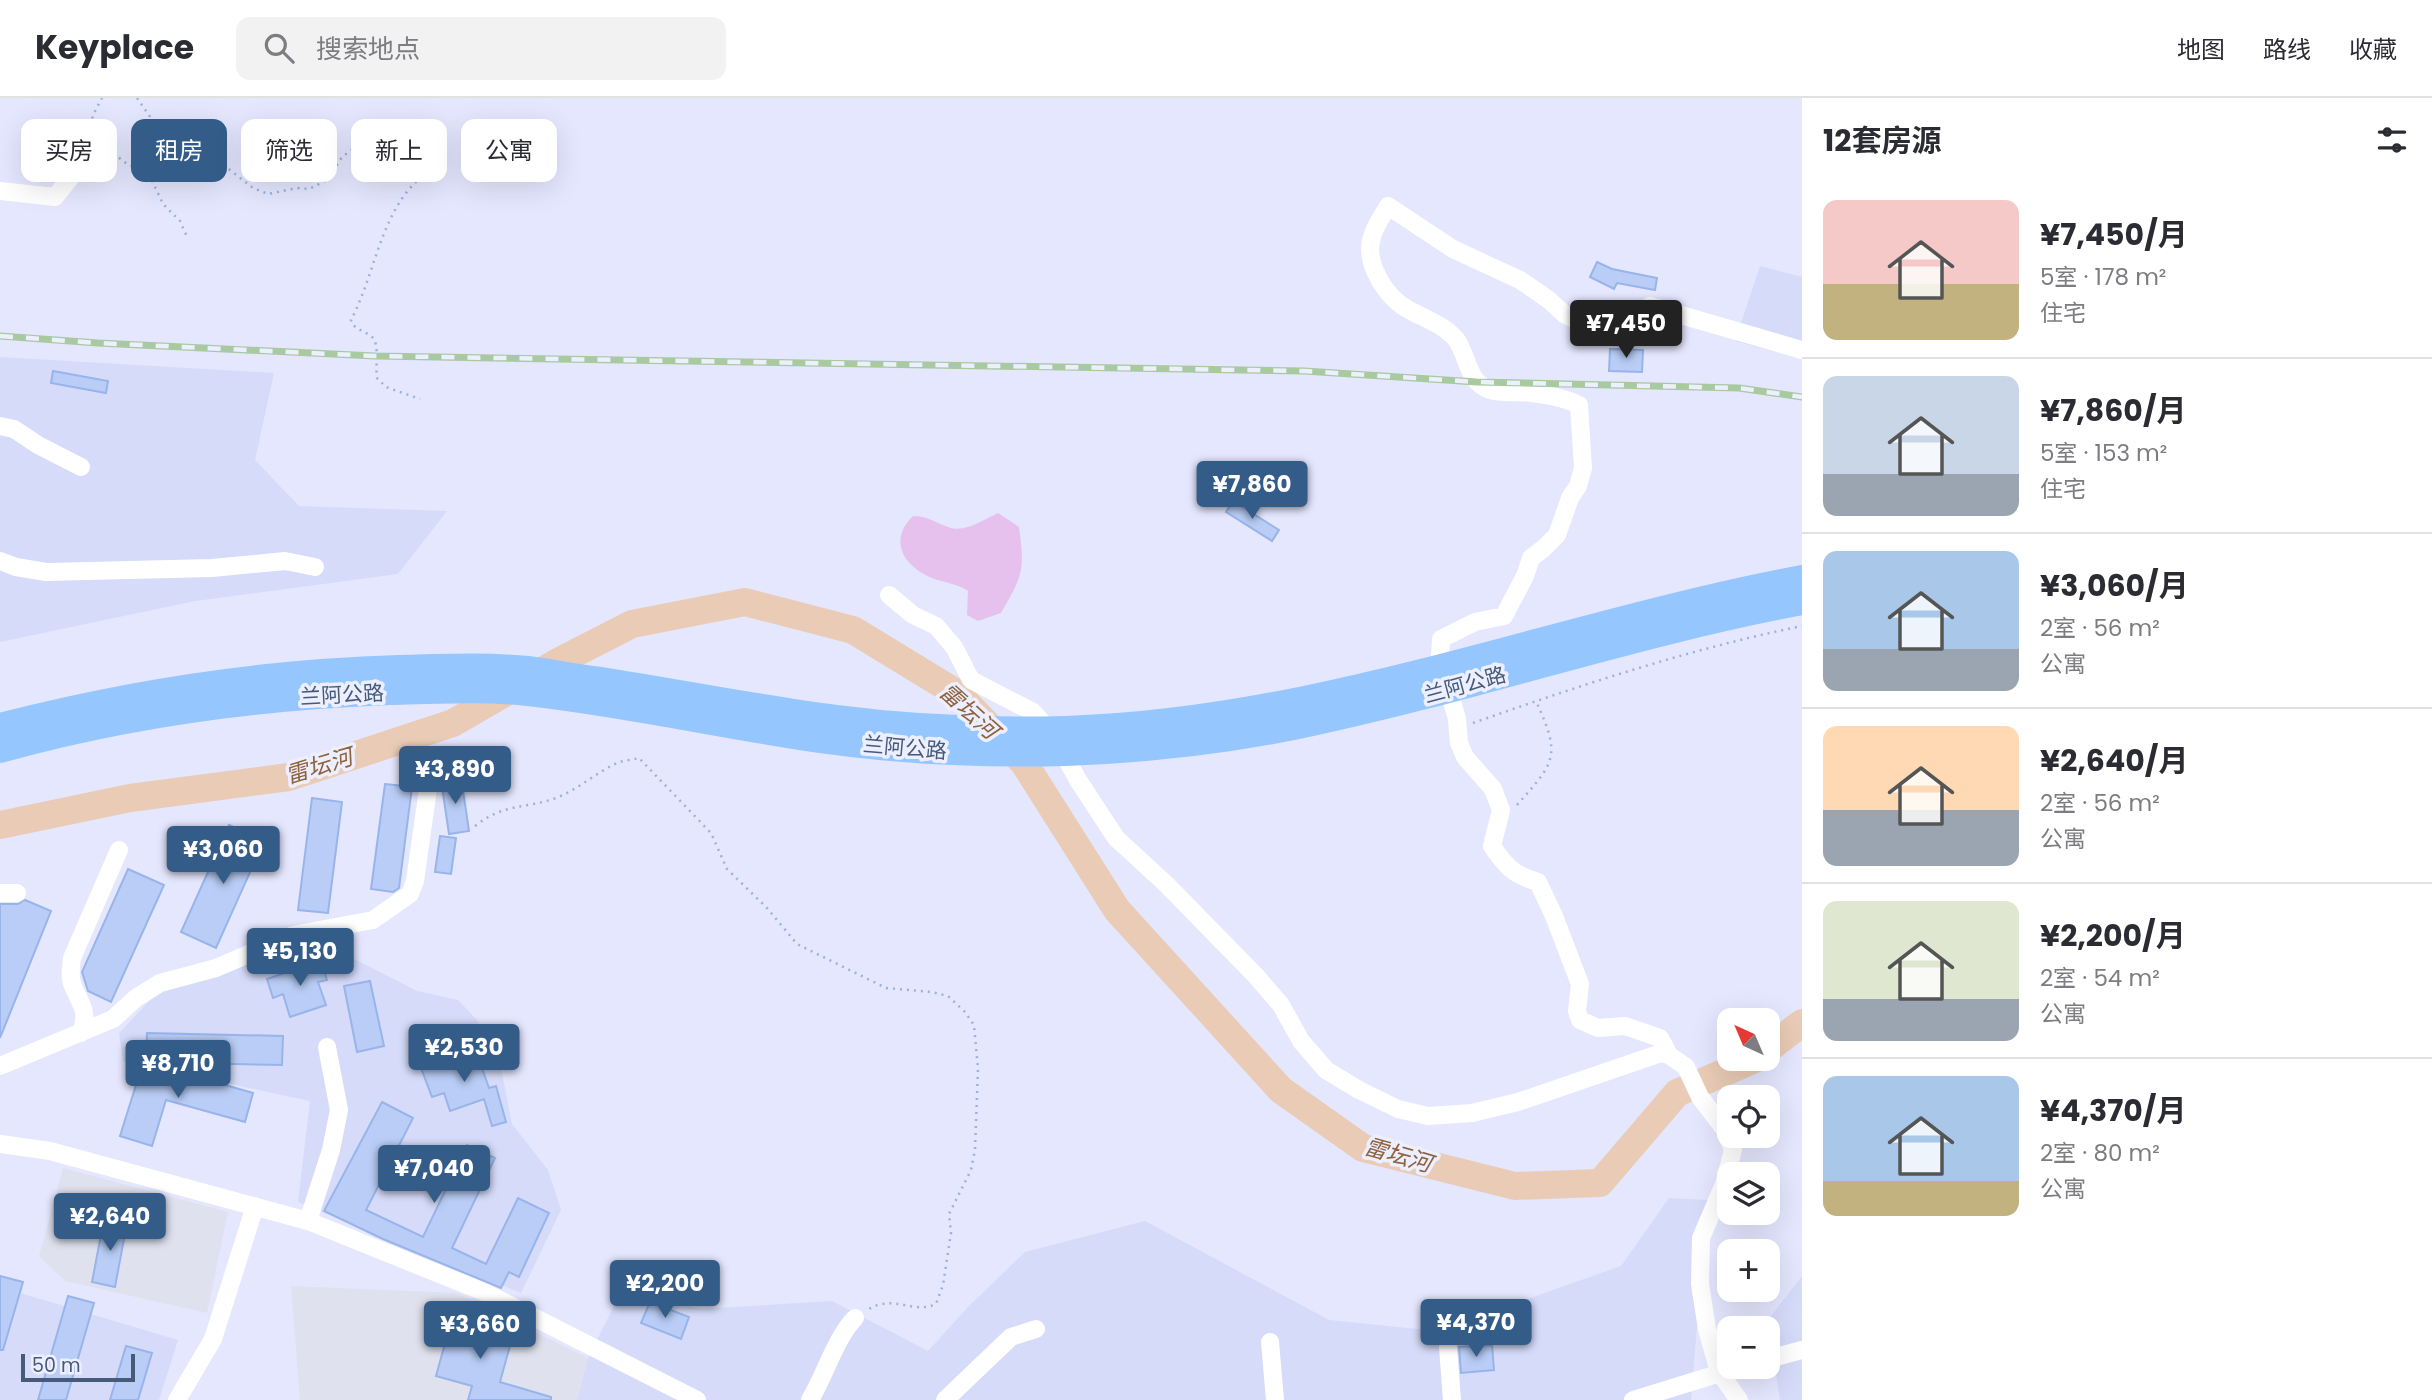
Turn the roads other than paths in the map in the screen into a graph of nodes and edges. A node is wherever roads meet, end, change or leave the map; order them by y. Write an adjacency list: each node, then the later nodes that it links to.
1 (67, 182): 2 (street)
2 (0, 191)
3 (1802, 350): 18 (street)
4 (0, 426): 5 (street)
5 (81, 467)
6 (0, 561): 7 (street)
7 (315, 567)
8 (1802, 578): 11 (highway, 兰阿公路)
9 (889, 594): 18 (street)
10 (1802, 602): 11 (highway, 兰阿公路)
11 (1488, 668): 12 (highway, 兰阿公路); 13 (highway, 兰阿公路)
12 (0, 726)
13 (0, 750)
14 (428, 789): 16 (street)
15 (119, 850): 16 (street)
16 (80, 1033): 19 (street)
17 (327, 1047): 22 (street)
18 (1669, 1055): 29 (street)
19 (0, 1066)
20 (0, 1144): 21 (street)
21 (255, 1206): 22 (street); 32 (street)
22 (308, 1220): 33 (street)
23 (855, 1318): 34 (street)
24 (1036, 1329): 35 (street)
25 (1270, 1342): 36 (street)
26 (1448, 1347): 37 (street)
27 (1802, 1350): 28 (street)
28 (1780, 1356)
29 (1717, 1365)
30 (1717, 1373): 38 (street)
31 (1724, 1379): 39 (street)
32 (177, 1400)
33 (697, 1400)
34 (810, 1400)
35 (945, 1400)
36 (1275, 1400)
37 (1452, 1400)
38 (1633, 1400)
39 (1740, 1400)

